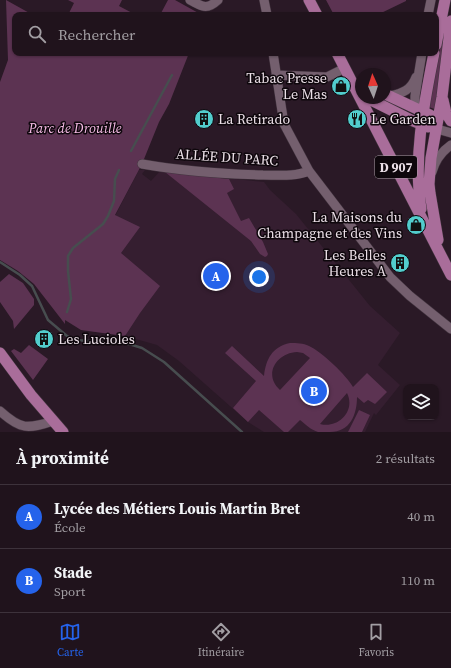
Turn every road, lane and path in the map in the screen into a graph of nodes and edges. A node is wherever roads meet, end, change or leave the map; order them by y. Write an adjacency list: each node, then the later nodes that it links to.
1 (190, 0): 2 (street)
2 (218, 0)
3 (264, 0): 7 (street)
4 (310, 0): 8 (main road)
5 (445, 0): 11 (main road)
6 (430, 2): 9 (street)
7 (266, 12)
8 (316, 12)
9 (428, 12)
10 (451, 21): 22 (main road)
11 (439, 30)
12 (273, 56): 18 (street)
13 (339, 56): 17 (main road, D 907)
14 (422, 56): 16 (street)
15 (434, 56): 25 (main road)
16 (420, 69): 20 (street); 25 (street)
17 (347, 71): 18 (street); 19 (main road, D 907)
18 (276, 75): 30 (street)
19 (355, 84)
20 (391, 94)
21 (391, 97): 25 (main road)
22 (442, 97): 25 (main road); 26 (main road)
23 (366, 104): 32 (main road, D 907)
24 (386, 104): 25 (main road, D 907)
25 (427, 120): 26 (street); 27 (street); 31 (main road); 32 (main road); 33 (main road)
26 (451, 122)
27 (451, 133)
28 (451, 145): 31 (street)
29 (142, 164): 30 (street, ALLÉE DU PARC)
30 (309, 171): 36 (street)
31 (429, 184): 33 (main road)
32 (425, 224): 34 (main road)
33 (437, 237): 34 (main road)
34 (443, 258): 35 (main road)
35 (451, 275)
36 (451, 328)
37 (0, 353): 39 (main road)
38 (0, 411): 39 (street)
39 (54, 421): 40 (main road)
40 (63, 432)

